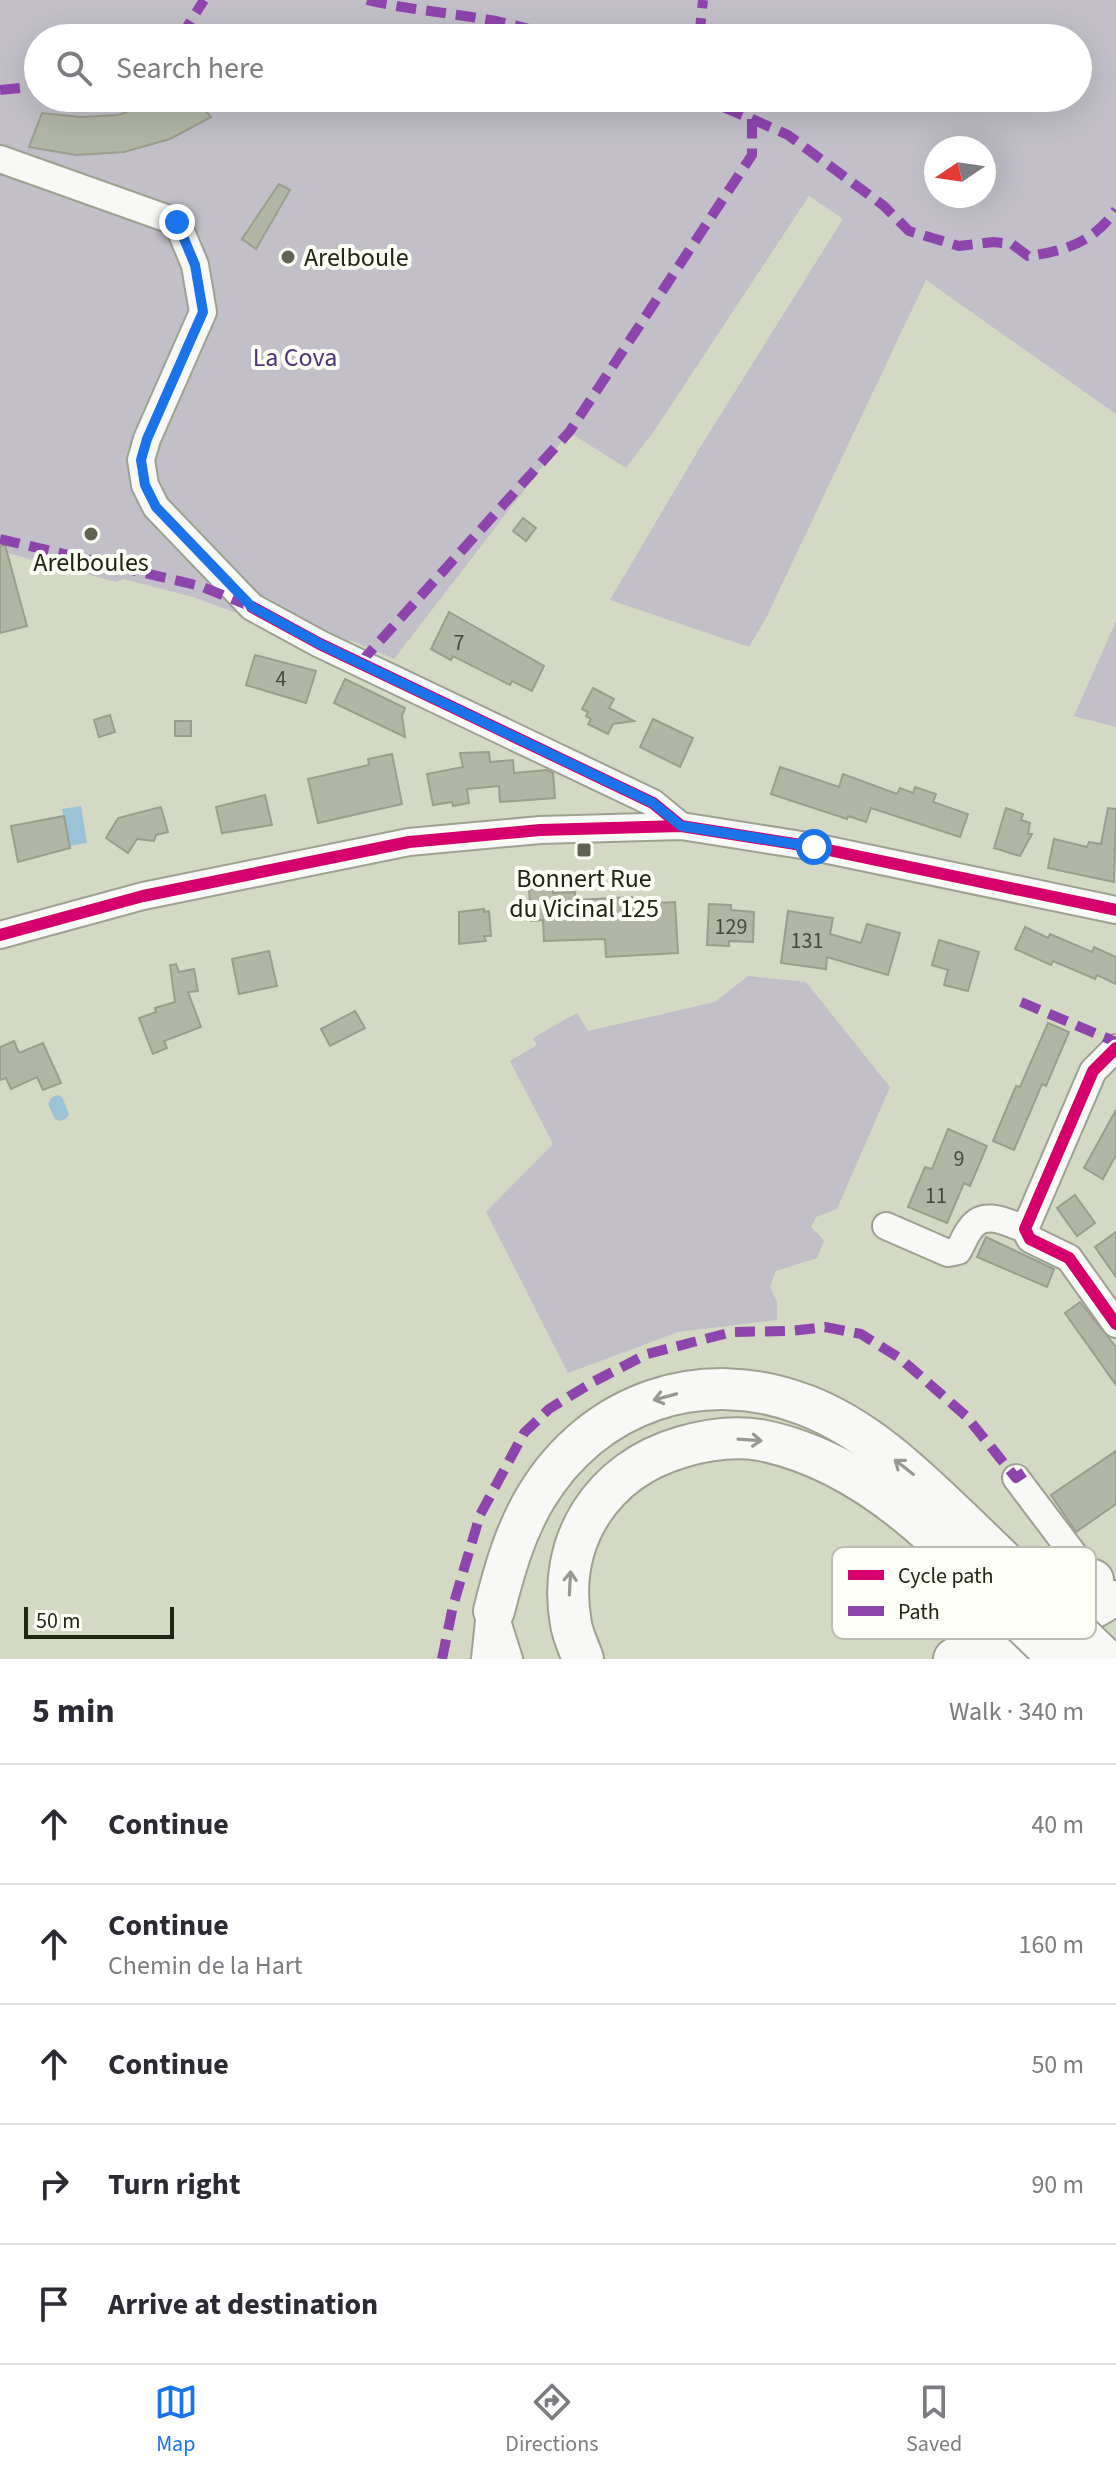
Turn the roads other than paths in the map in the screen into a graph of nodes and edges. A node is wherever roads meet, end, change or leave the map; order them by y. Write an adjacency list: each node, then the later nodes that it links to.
1 (0, 159): 2 (street)
2 (681, 826): 3 (street); 4 (street)
3 (1116, 910)
4 (0, 935)
5 (1116, 1048): 7 (street)
6 (886, 1226): 7 (street)
7 (1025, 1229): 8 (street)
8 (1116, 1324)
9 (1016, 1478): 13 (street)
10 (947, 1528): 11 (highway, bridge); 12 (highway, bridge); 16 (highway, one-way to 16); 24 (highway, one-way to 10)
11 (963, 1547)
12 (970, 1547)
13 (1080, 1547)
14 (1096, 1565): 15 (street)
15 (1110, 1580)
16 (494, 1611): 22 (main road); 23 (street)
17 (993, 1639): 25 (highway)
18 (1019, 1639): 26 (main road)
19 (1037, 1639): 27 (main road)
20 (1042, 1639): 28 (highway, bridge)
21 (1081, 1639): 29 (highway, bridge)
22 (489, 1659)
23 (509, 1659)
24 (583, 1659)
25 (954, 1659)
26 (986, 1659)
27 (1012, 1659)
28 (1059, 1659)
29 (1105, 1659)

